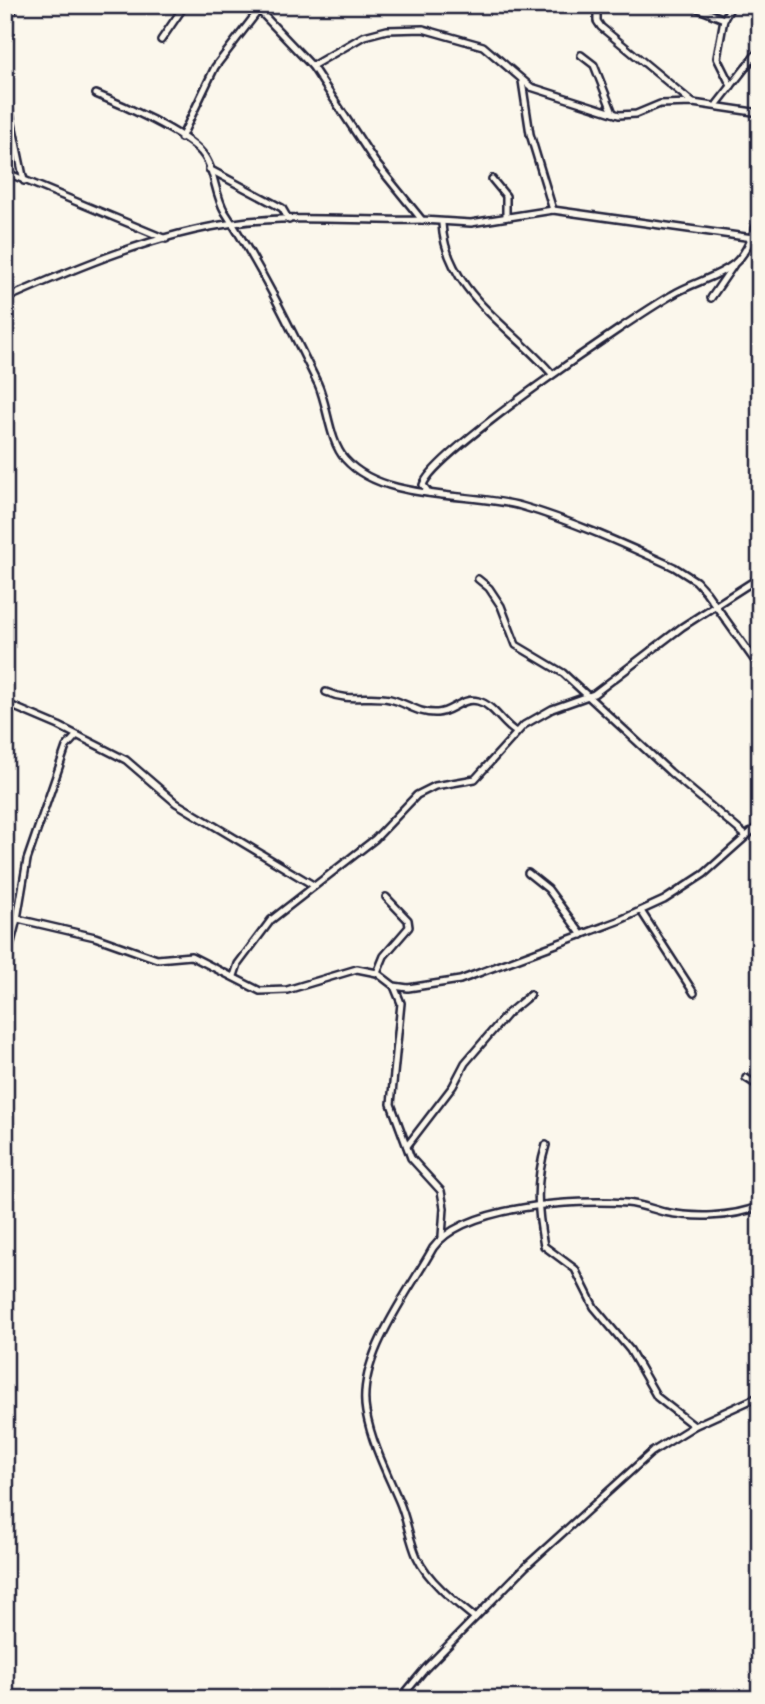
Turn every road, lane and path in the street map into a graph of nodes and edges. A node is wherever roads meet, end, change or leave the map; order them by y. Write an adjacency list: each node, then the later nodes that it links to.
1 (16, 5): 8 (street)
2 (185, 5): 9 (street)
3 (597, 5): 16 (street)
4 (732, 5): 7 (street)
5 (694, 7): 7 (street)
6 (256, 8): 12 (street); 21 (street)
7 (724, 19): 14 (street)
8 (5, 23)
9 (161, 40)
10 (760, 49): 14 (street)
11 (581, 55): 19 (street)
12 (312, 66): 13 (street); 30 (street)
13 (522, 80): 19 (street); 26 (street)
14 (731, 86): 17 (street)
15 (96, 94): 21 (street)
16 (694, 103): 17 (street); 19 (street)
17 (717, 104): 20 (street)
18 (9, 109): 25 (street)
19 (613, 113)
20 (760, 113)
21 (181, 138): 22 (street)
22 (209, 169): 29 (street); 31 (street)
23 (5, 172): 25 (street)
24 (492, 179): 27 (street)
25 (24, 181): 33 (street)
26 (553, 210): 27 (street); 34 (street)
27 (506, 218): 32 (street)
28 (760, 218): 34 (street)
29 (289, 220): 30 (street); 31 (street)
30 (422, 220): 32 (street)
31 (234, 223): 33 (street); 39 (street)
32 (442, 224): 38 (street)
33 (166, 239): 37 (street)
34 (756, 239): 35 (street)
35 (735, 263): 36 (street); 38 (street)
36 (711, 298)
37 (5, 299)
38 (552, 374): 39 (street)
39 (429, 493): 42 (street)
40 (760, 577): 42 (street)
41 (478, 579): 45 (street)
42 (715, 604): 43 (street); 45 (street)
43 (760, 668)
44 (326, 692): 47 (street)
45 (588, 697): 47 (street); 50 (street)
46 (5, 703): 48 (street)
47 (516, 732): 52 (street)
48 (76, 736): 52 (street); 56 (street)
49 (760, 824): 50 (street)
50 (745, 835): 54 (street)
51 (528, 873): 57 (street)
52 (313, 885): 60 (street)
53 (386, 897): 59 (street)
54 (641, 911): 57 (street); 62 (street)
55 (5, 916): 56 (street)
56 (17, 919): 58 (street); 60 (street)
57 (582, 934): 61 (street)
58 (5, 966)
59 (377, 973): 60 (street); 61 (street)
60 (234, 976)
61 (394, 986): 67 (street)
62 (694, 993)
63 (530, 995): 67 (street)
64 (746, 1078): 65 (street)
65 (760, 1087)
66 (546, 1145): 69 (street)
67 (407, 1146): 70 (street)
68 (760, 1206): 69 (street)
69 (536, 1207): 70 (street); 72 (street)
70 (442, 1236): 73 (street)
71 (760, 1396): 72 (street)
72 (694, 1426): 73 (street)
73 (475, 1618): 75 (street)
74 (760, 1690): 76 (street)
75 (400, 1699)
76 (750, 1699)

